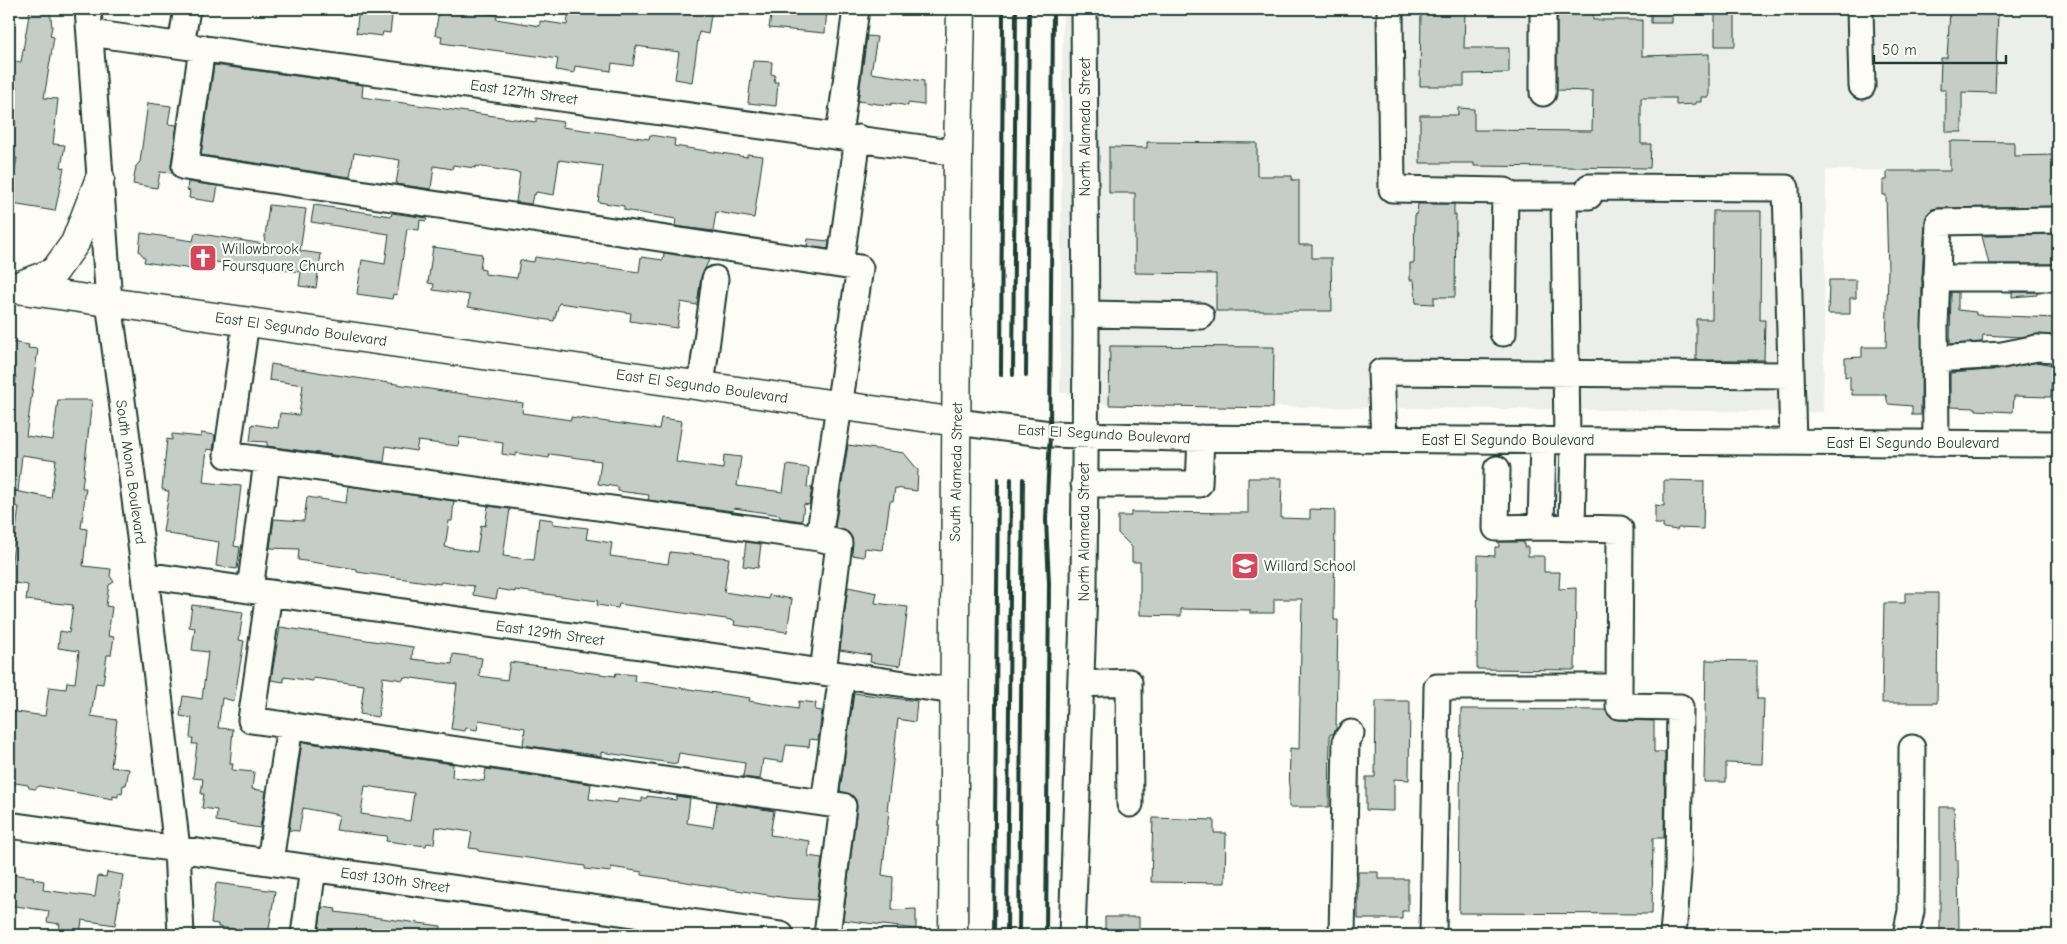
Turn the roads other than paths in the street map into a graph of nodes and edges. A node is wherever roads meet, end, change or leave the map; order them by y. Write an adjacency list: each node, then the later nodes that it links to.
1 (88, 9): 9 (street, South Mona Boulevard)
2 (187, 9): 10 (street)
3 (856, 9): 13 (street)
4 (961, 9): 14 (main road, South Alameda Street)
5 (1084, 9): 25 (street, North Alameda Street)
6 (1390, 9): 16 (street)
7 (1543, 9): 12 (street)
8 (1860, 9): 11 (street)
9 (90, 33): 10 (street, East 127th Street); 15 (street, South Mona Boulevard)
10 (192, 47): 13 (street, East 127th Street); 19 (street)
11 (1862, 86)
12 (1543, 93)
13 (848, 137): 14 (street, East 127th Street); 19 (street)
14 (958, 153): 35 (main road, South Alameda Street)
15 (100, 178): 23 (main road); 24 (street, South Mona Boulevard)
16 (1504, 196): 17 (street); 28 (street)
17 (1564, 196): 31 (street); 32 (street)
18 (2058, 220): 20 (street)
19 (840, 265): 34 (street)
20 (1936, 278): 21 (street); 30 (street)
21 (2058, 278)
22 (715, 279): 33 (street)
23 (10, 293): 24 (main road, East El Segundo Boulevard)
24 (109, 302): 27 (main road, East El Segundo Boulevard); 50 (street, South Mona Boulevard)
25 (1086, 314): 26 (street); 36 (street, North Alameda Street)
26 (1201, 316)
27 (246, 322): 33 (main road, East El Segundo Boulevard); 44 (street)
28 (1503, 333)
29 (2058, 352): 30 (street)
30 (1935, 359): 42 (street)
31 (1565, 374): 32 (street); 38 (street); 40 (street)
32 (1791, 375): 41 (street)
33 (701, 386): 34 (main road, East El Segundo Boulevard)
34 (840, 406): 35 (main road, East El Segundo Boulevard); 49 (street)
35 (957, 422): 36 (street, East El Segundo Boulevard); 55 (main road, South Alameda Street)
36 (1084, 436): 37 (street, East El Segundo Boulevard); 46 (street, North Alameda Street)
37 (1201, 438): 38 (street, East El Segundo Boulevard); 46 (street)
38 (1384, 439): 39 (street, East El Segundo Boulevard)
39 (1543, 440): 40 (street, East El Segundo Boulevard); 47 (street)
40 (1571, 440): 41 (street, East El Segundo Boulevard); 48 (street)
41 (1793, 442): 42 (street, East El Segundo Boulevard)
42 (1936, 443): 43 (street, East El Segundo Boulevard)
43 (2058, 444)
44 (268, 461): 49 (street); 51 (street)
45 (1497, 469): 47 (street)
46 (1084, 484): 53 (street, North Alameda Street)
47 (1541, 527): 48 (street)
48 (1572, 527): 54 (street)
49 (819, 538): 52 (street)
50 (145, 575): 51 (street, East 129th Street); 62 (street, South Mona Boulevard)
51 (259, 591): 52 (street, East 129th Street); 56 (street)
52 (832, 673): 55 (street, East 129th Street); 59 (street)
53 (1081, 684): 60 (street); 70 (street, North Alameda Street)
54 (1619, 687): 72 (street); 73 (street)
55 (954, 691): 69 (main road, South Alameda Street)
56 (290, 725): 59 (street); 63 (street)
57 (1351, 733): 71 (street)
58 (1912, 748): 74 (street)
59 (824, 803): 68 (street)
60 (1130, 804)
61 (9, 825): 62 (street, East 130th Street)
62 (177, 849): 63 (street, East 130th Street); 65 (street, South Mona Boulevard)
63 (270, 862): 64 (street, East 130th Street)
64 (313, 868): 66 (street); 67 (street, East 130th Street)
65 (181, 935)
66 (304, 935)
67 (780, 935)
68 (827, 935)
69 (953, 935)
70 (1072, 935)
71 (1342, 935)
72 (1433, 935)
73 (1673, 935)
74 (1906, 935)

